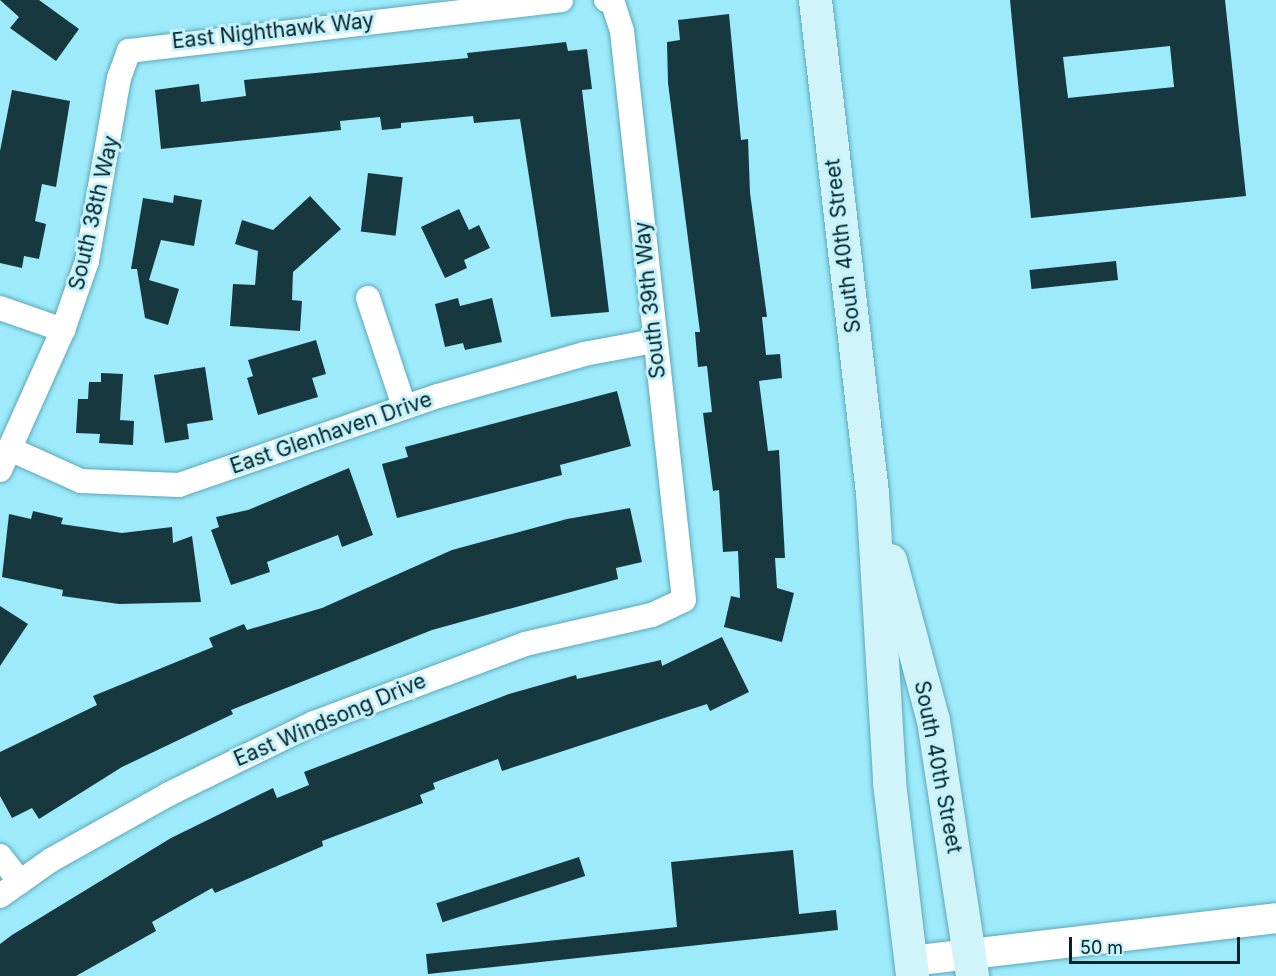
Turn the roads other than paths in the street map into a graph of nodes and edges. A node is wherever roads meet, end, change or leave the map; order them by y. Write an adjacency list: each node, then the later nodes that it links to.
1 (561, 0): 5 (street, East Nighthawk Way)
2 (606, 0): 4 (street)
3 (815, 0): 12 (main road, South 40th Street)
4 (612, 1): 9 (street, South 39th Way)
5 (129, 51): 8 (street, South 38th Way)
6 (368, 298): 10 (street)
7 (0, 308): 8 (street)
8 (63, 330): 11 (street, South 38th Way)
9 (654, 341): 10 (street, East Glenhaven Drive); 13 (street, South 39th Way)
10 (405, 406): 11 (street, East Glenhaven Drive)
11 (5, 459)
12 (872, 492): 18 (main road, South 40th Street); 19 (main road, South 40th Street)
13 (684, 600): 15 (street, East Windsong Drive)
14 (0, 856): 15 (street)
15 (20, 882): 16 (street, East Windsong Drive)
16 (0, 896)
17 (1276, 918): 18 (street)
18 (970, 964): 19 (street)
19 (912, 969)

